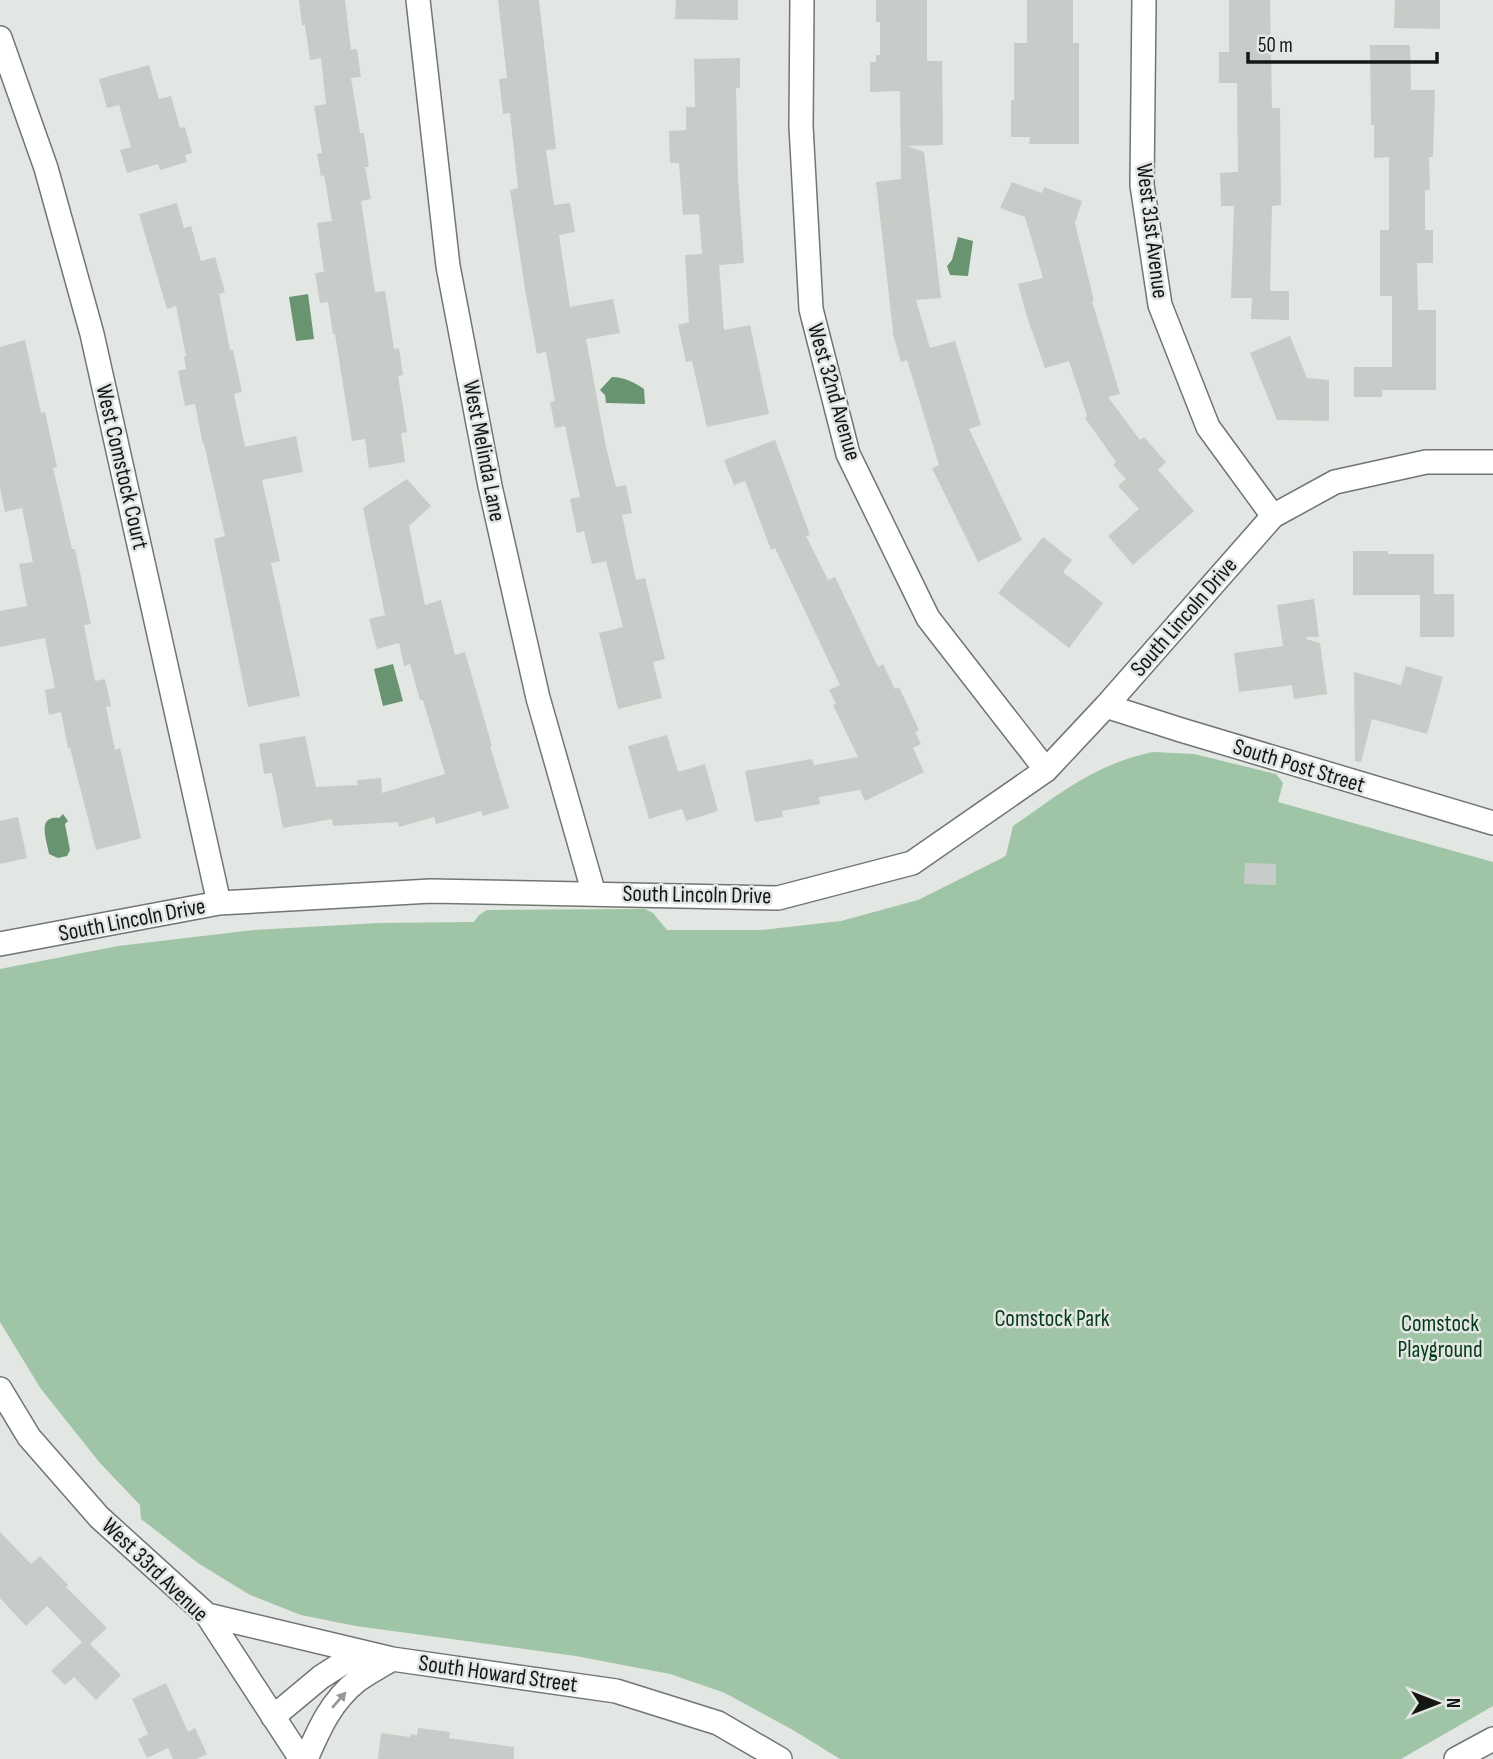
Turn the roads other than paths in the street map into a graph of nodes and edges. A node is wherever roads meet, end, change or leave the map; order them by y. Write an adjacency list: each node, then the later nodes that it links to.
1 (418, 0): 10 (street, West Melinda Lane)
2 (802, 0): 8 (street, West 32nd Avenue)
3 (1144, 0): 6 (street, West 31st Avenue)
4 (0, 38): 11 (street, West Comstock Court)
5 (1493, 461): 6 (street, South Lincoln Drive)
6 (1273, 516): 7 (street, South Lincoln Drive)
7 (1107, 706): 8 (street, South Lincoln Drive); 9 (street, South Post Street)
8 (1046, 770): 10 (street, South Lincoln Drive)
9 (1493, 823)
10 (594, 894): 11 (street, South Lincoln Drive)
11 (219, 903): 12 (street, South Lincoln Drive)
12 (0, 944)
13 (0, 1389): 14 (street, West 33rd Avenue)
14 (207, 1615): 15 (street, South Howard Street); 17 (street, West 33rd Avenue)
15 (360, 1652): 16 (street, South Howard Street); 17 (street)
16 (392, 1659): 20 (street, one-way to 16); 21 (street, South Howard Street)
17 (273, 1717): 19 (street, West 33rd Avenue)
18 (1493, 1739): 22 (street)
19 (301, 1759)
20 (306, 1759)
21 (780, 1759)
22 (1456, 1759)

